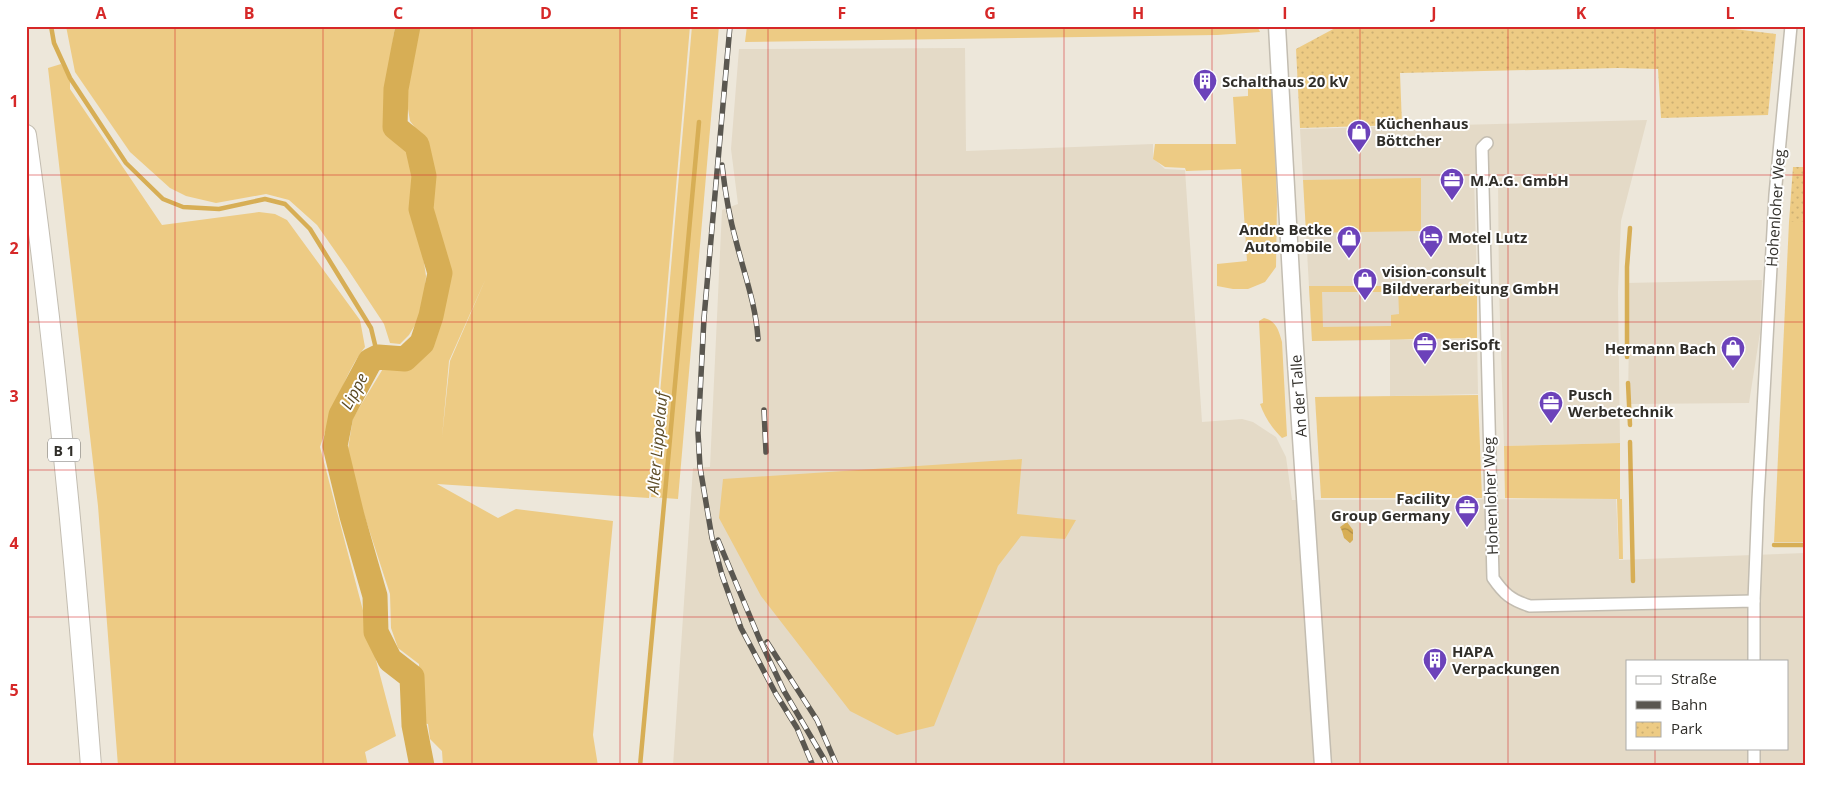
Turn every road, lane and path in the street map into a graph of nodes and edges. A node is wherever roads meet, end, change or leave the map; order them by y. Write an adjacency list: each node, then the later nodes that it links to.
1 (1277, 26): 9 (street, An der Talle)
2 (1790, 26): 5 (street, Hohenloher Weg)
3 (26, 135): 8 (highway, B 1)
4 (1487, 143): 5 (street, Hohenloher Weg)
5 (1754, 600): 6 (street, Hohenloher Weg)
6 (1754, 660)
7 (1754, 750): 10 (street)
8 (91, 766)
9 (1323, 766)
10 (1754, 766)

